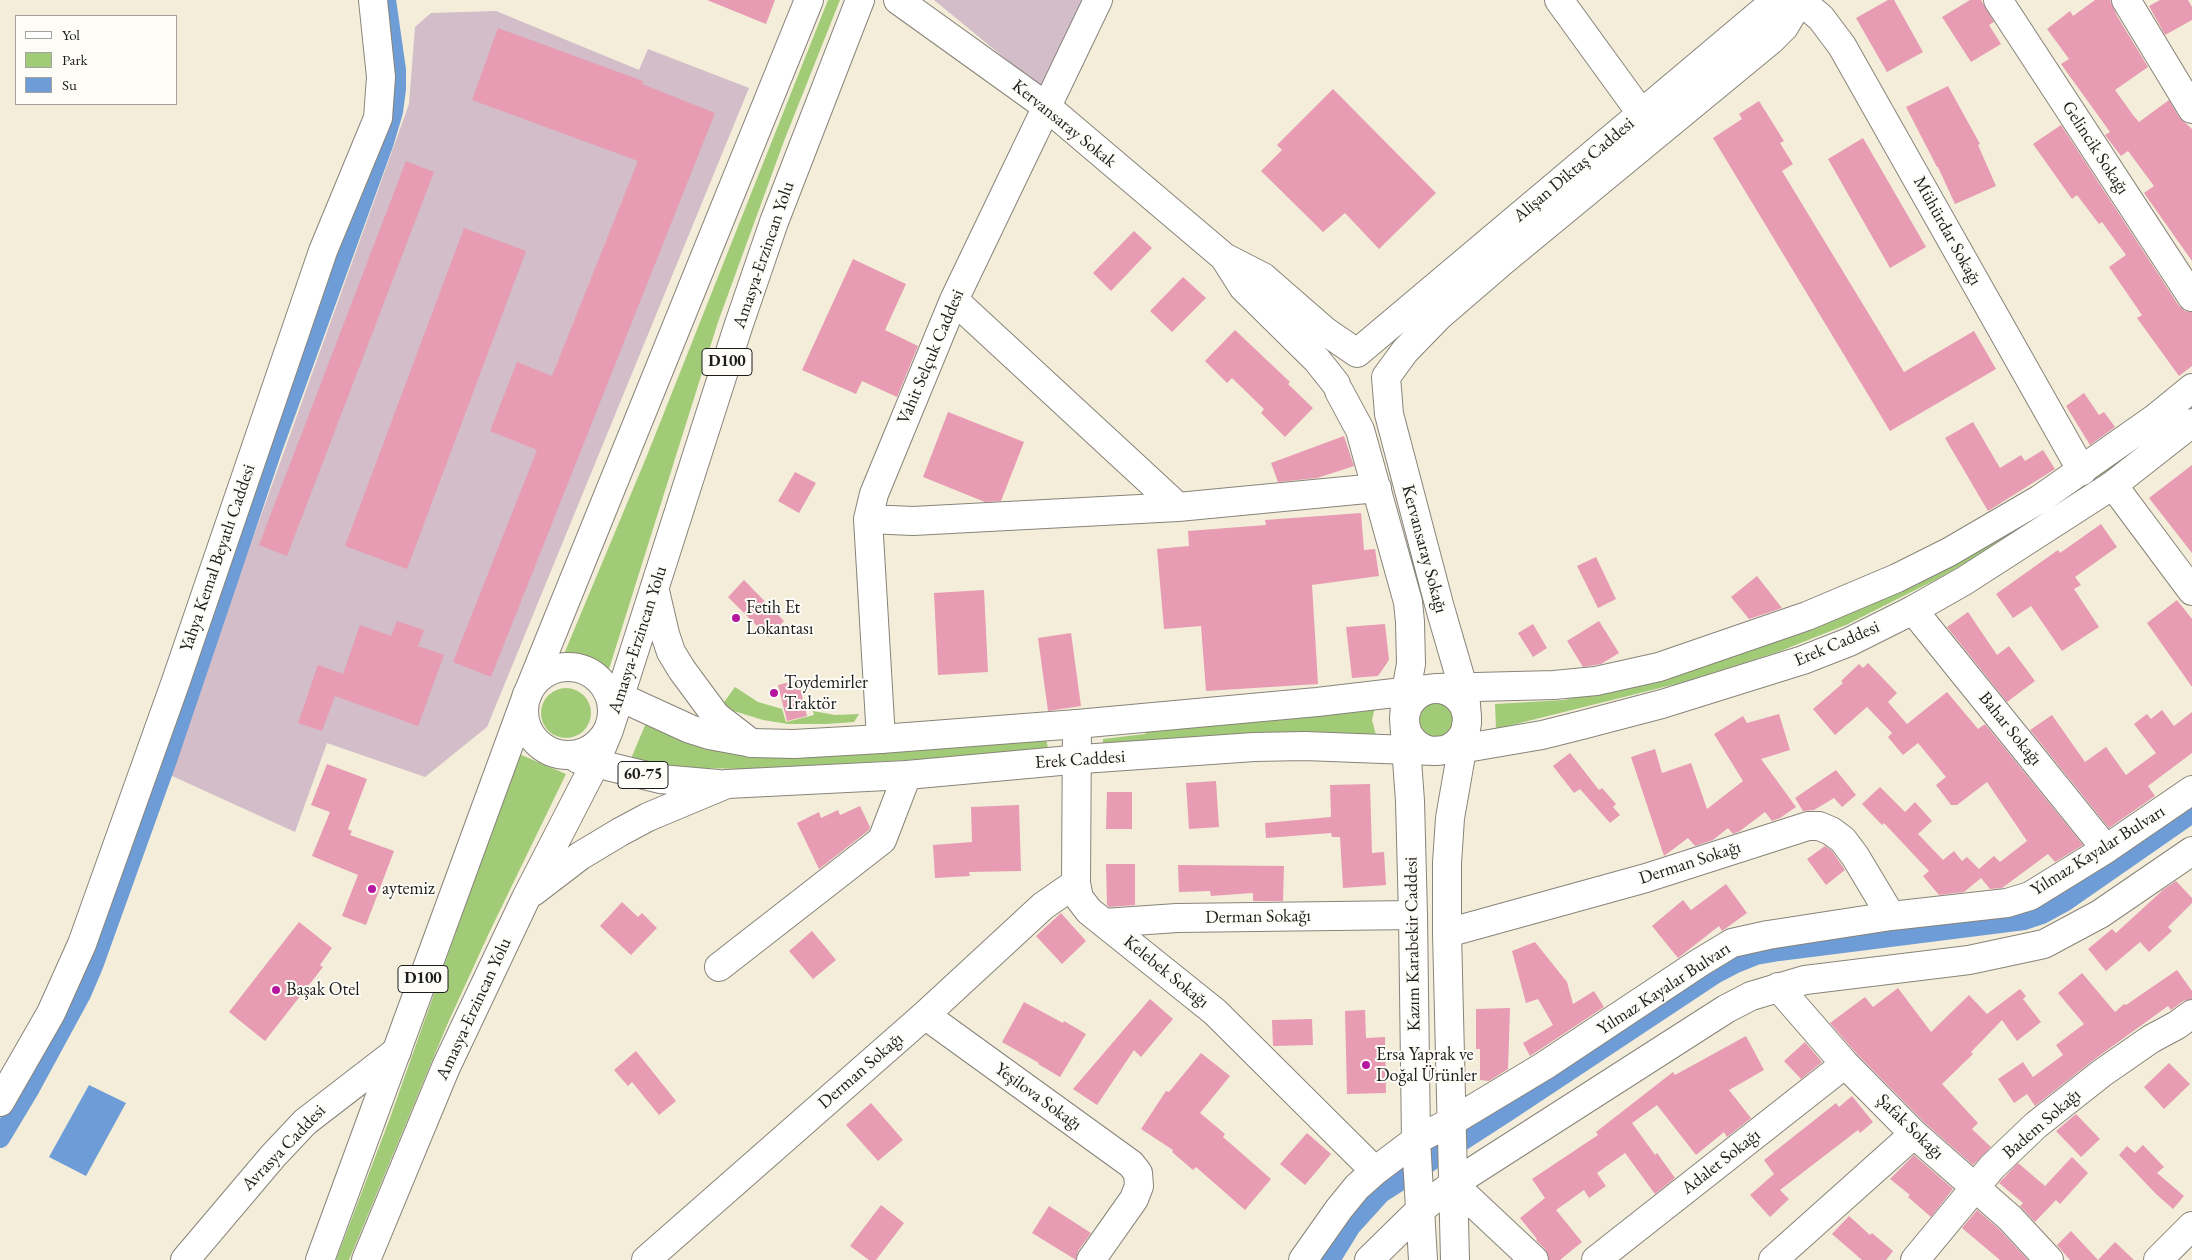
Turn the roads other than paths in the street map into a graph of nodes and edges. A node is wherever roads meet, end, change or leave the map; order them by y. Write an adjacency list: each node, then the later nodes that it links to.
1 (373, 0): 63 (main road, Yahya Kemal Beyatlı Caddesi)
2 (809, 0): 33 (main road, D100)
3 (860, 0): 26 (main road, Amasya-Erzincan Yolu / D100)
4 (898, 0): 10 (main road, Kervansaray Sokak)
5 (1098, 0): 10 (main road, Vahit Selçuk Caddesi)
6 (1559, 0): 12 (main road)
7 (1799, 0): 12 (main road, Alişan Diktaş Caddesi); 17 (main road, Alişan Diktaş Caddesi); 21 (main road, Mühürdar Sokağı)
8 (1998, 0): 14 (main road, Gelincik Sokağı)
9 (2126, 0): 11 (main road)
10 (1048, 107): 13 (main road, Kervansaray Sokak); 15 (main road, Vahit Selçuk Caddesi)
11 (2192, 110)
12 (1641, 113): 16 (main road, Alişan Diktaş Caddesi)
13 (1224, 257): 16 (main road, Kervansaray Sokak); 18 (main road, Kervansaray Sokak)
14 (2192, 297)
15 (954, 300): 24 (main road); 25 (main road, Vahit Selçuk Caddesi)
16 (1356, 353): 17 (main road); 18 (main road)
17 (1386, 376): 18 (main road); 29 (main road, Kervansaray Sokağı)
18 (1338, 387): 23 (main road, Kervansaray Sokağı)
19 (2192, 388): 21 (main road, Erek Caddesi)
20 (2192, 423): 22 (main road, Erek Caddesi / 60-75)
21 (2082, 471): 29 (main road, Erek Caddesi)
22 (2113, 486): 27 (main road); 28 (main road, Erek Caddesi / 60-75)
23 (1377, 488): 24 (main road); 31 (main road, Kervansaray Sokağı)
24 (1178, 507): 25 (main road)
25 (868, 519): 38 (main road, Vahit Selçuk Caddesi)
26 (655, 591): 32 (main road, Amasya-Erzincan Yolu / D100); 39 (main road)
27 (2192, 591)
28 (1913, 610): 40 (main road, Erek Caddesi / 60-75); 49 (main road, Bahar Sokağı)
29 (1464, 687): 30 (main road, Erek Caddesi); 35 (main road, Kervansaray Sokağı)
30 (1437, 688): 31 (main road, Erek Caddesi); 34 (main road, Erek Caddesi); 35 (main road)
31 (1406, 691): 34 (main road, Kervansaray Sokağı); 36 (main road, Erek Caddesi)
32 (614, 694): 33 (main road, D100); 37 (main road, D100); 39 (main road, Erek Caddesi)
33 (526, 698): 43 (main road, D100); 61 (main road, D100)
34 (1404, 719): 41 (main road, Kazım Karabekir Caddesi); 42 (main road)
35 (1467, 721): 40 (main road, Kazım Karabekir Caddesi); 42 (main road, Erek Caddesi / 60-75)
36 (1077, 724): 38 (main road, Erek Caddesi); 44 (main road, Kelebek Sokağı)
37 (609, 730): 43 (main road); 45 (main road, Amasya-Erzincan Yolu / D100)
38 (881, 739): 39 (main road, Erek Caddesi)
39 (751, 743)
40 (1463, 748): 42 (main road, Erek Caddesi / 60-75); 56 (main road, Kazım Karabekir Caddesi)
41 (1406, 751): 42 (main road, Erek Caddesi / 60-75); 44 (main road, Erek Caddesi / 60-75); 53 (main road, Kazım Karabekir Caddesi)
42 (1434, 751)
43 (560, 755): 45 (main road, 60-75)
44 (1077, 759): 46 (main road, Erek Caddesi / 60-75); 51 (main road, Kelebek Sokağı)
45 (595, 764): 47 (main road, 60-75); 52 (main road, Amasya-Erzincan Yolu / D100)
46 (907, 775): 47 (main road, Erek Caddesi / 60-75); 57 (main road)
47 (727, 784): 52 (main road)
48 (2192, 790): 49 (main road, Yılmaz Kayalar Bulvarı)
49 (2106, 849): 54 (main road, Yılmaz Kayalar Bulvarı)
50 (2192, 851): 58 (main road)
51 (1076, 884): 55 (main road, Kelebek Sokağı); 60 (main road, Derman Sokağı)
52 (526, 898): 74 (main road, Amasya-Erzincan Yolu / D100)
53 (1413, 915): 55 (main road, Derman Sokağı); 66 (main road, Kazım Karabekir Caddesi)
54 (1891, 916): 56 (main road, Derman Sokağı); 64 (main road, Yılmaz Kayalar Bulvarı)
55 (1104, 923): 67 (main road, Kelebek Sokağı)
56 (1447, 933): 64 (main road, Kazım Karabekir Caddesi)
57 (719, 967)
58 (1778, 987): 62 (main road, Şafak Sokağı); 68 (main road)
59 (2192, 1014): 69 (main road, Badem Sokağı)
60 (925, 1015): 75 (main road, Derman Sokağı); 76 (main road, Yeşilova Sokağı)
61 (397, 1051): 72 (main road, Avrasya Caddesi); 73 (main road, D100)
62 (1846, 1064): 65 (main road, Şafak Sokağı); 82 (main road, Adalet Sokağı)
63 (0, 1102)
64 (1451, 1122): 66 (main road, Yılmaz Kayalar Bulvarı); 68 (main road, Kazım Karabekir Caddesi)
65 (1914, 1134): 69 (main road, Şafak Sokağı); 83 (main road)
66 (1416, 1140): 67 (main road, Yılmaz Kayalar Bulvarı); 70 (main road, Kazım Karabekir Caddesi)
67 (1375, 1171): 77 (main road, Yılmaz Kayalar Bulvarı)
68 (1453, 1184): 70 (main road); 80 (main road, Kazım Karabekir Caddesi); 81 (main road)
69 (1975, 1187): 84 (main road, Badem Sokağı); 85 (main road, Şafak Sokağı)
70 (1420, 1210): 78 (main road); 79 (main road, Kazım Karabekir Caddesi)
71 (2192, 1226): 86 (main road)
72 (186, 1260)
73 (320, 1260)
74 (366, 1260)
75 (646, 1260)
76 (1091, 1260)
77 (1303, 1260)
78 (1369, 1260)
79 (1423, 1260)
80 (1455, 1260)
81 (1534, 1260)
82 (1596, 1260)
83 (1773, 1260)
84 (1915, 1260)
85 (2049, 1260)
86 (2158, 1260)

